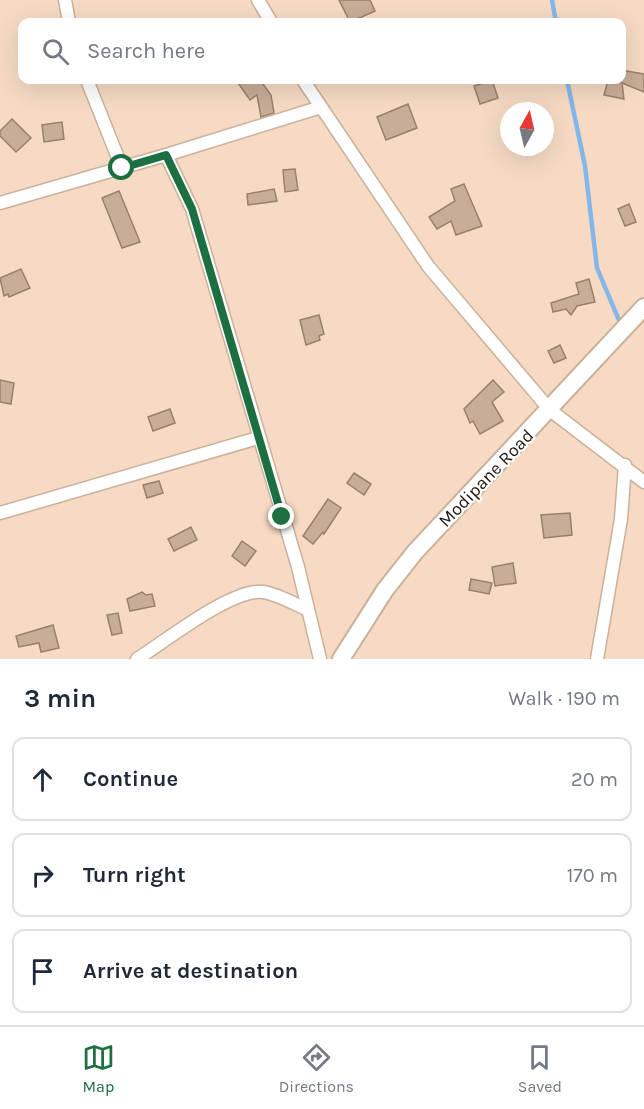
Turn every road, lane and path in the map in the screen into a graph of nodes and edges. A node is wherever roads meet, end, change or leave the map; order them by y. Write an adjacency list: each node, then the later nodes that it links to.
1 (65, 0): 3 (street)
2 (258, 0): 4 (street)
3 (68, 18)
4 (269, 18)
5 (89, 84): 9 (street)
6 (306, 84): 7 (street)
7 (321, 107): 8 (street); 12 (street)
8 (166, 155): 9 (street); 13 (street)
9 (122, 168): 10 (street)
10 (0, 203)
11 (644, 307): 12 (main road, Modipane Road)
12 (550, 410): 14 (street); 20 (main road, Modipane Road)
13 (258, 438): 16 (street); 17 (street)
14 (625, 465): 15 (street); 21 (street)
15 (644, 482)
16 (0, 513)
17 (306, 609): 18 (street); 19 (street)
18 (137, 659)
19 (320, 659)
20 (341, 659)
21 (597, 659)

